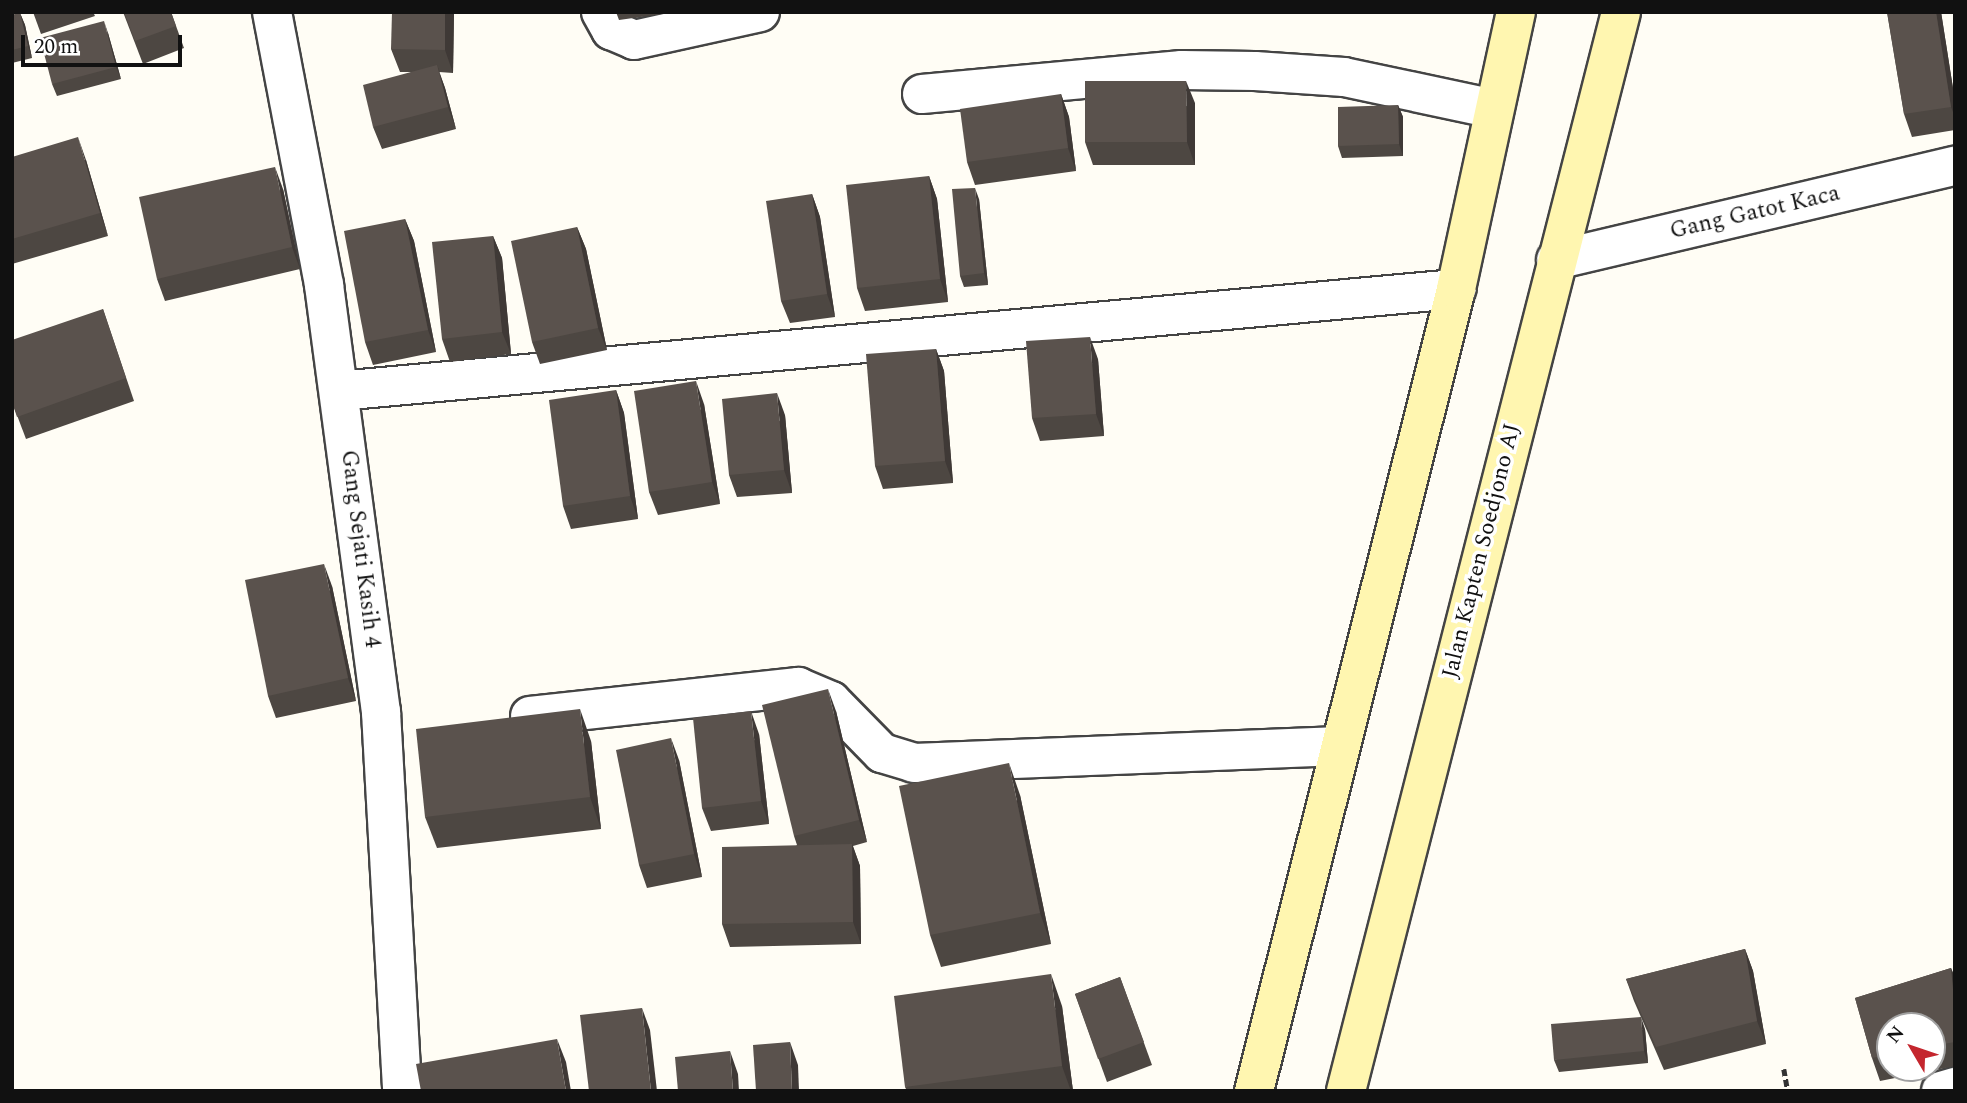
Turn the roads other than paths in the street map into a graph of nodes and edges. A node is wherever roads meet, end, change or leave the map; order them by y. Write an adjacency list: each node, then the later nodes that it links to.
1 (272, 12): 11 (street, Gang Sejati Kasih 4)
2 (601, 12): 3 (street)
3 (760, 12)
4 (1516, 12): 7 (main road)
5 (1621, 12): 9 (main road, Jalan Kapten Soedjono AJ)
6 (922, 94): 7 (street)
7 (1494, 109): 10 (main road)
8 (1955, 166): 9 (street, Gang Gatot Kaca)
9 (1556, 260): 19 (main road, Jalan Kapten Soedjono AJ)
10 (1456, 289): 11 (street); 15 (main road)
11 (339, 391): 14 (street, Gang Sejati Kasih 4)
12 (493, 720): 15 (street)
13 (424, 728): 14 (street)
14 (382, 732): 17 (street, Gang Sejati Kasih 4)
15 (1340, 746): 18 (main road)
16 (1955, 1087): 20 (street)
17 (402, 1091)
18 (1254, 1091)
19 (1346, 1091)
20 (1941, 1091)

